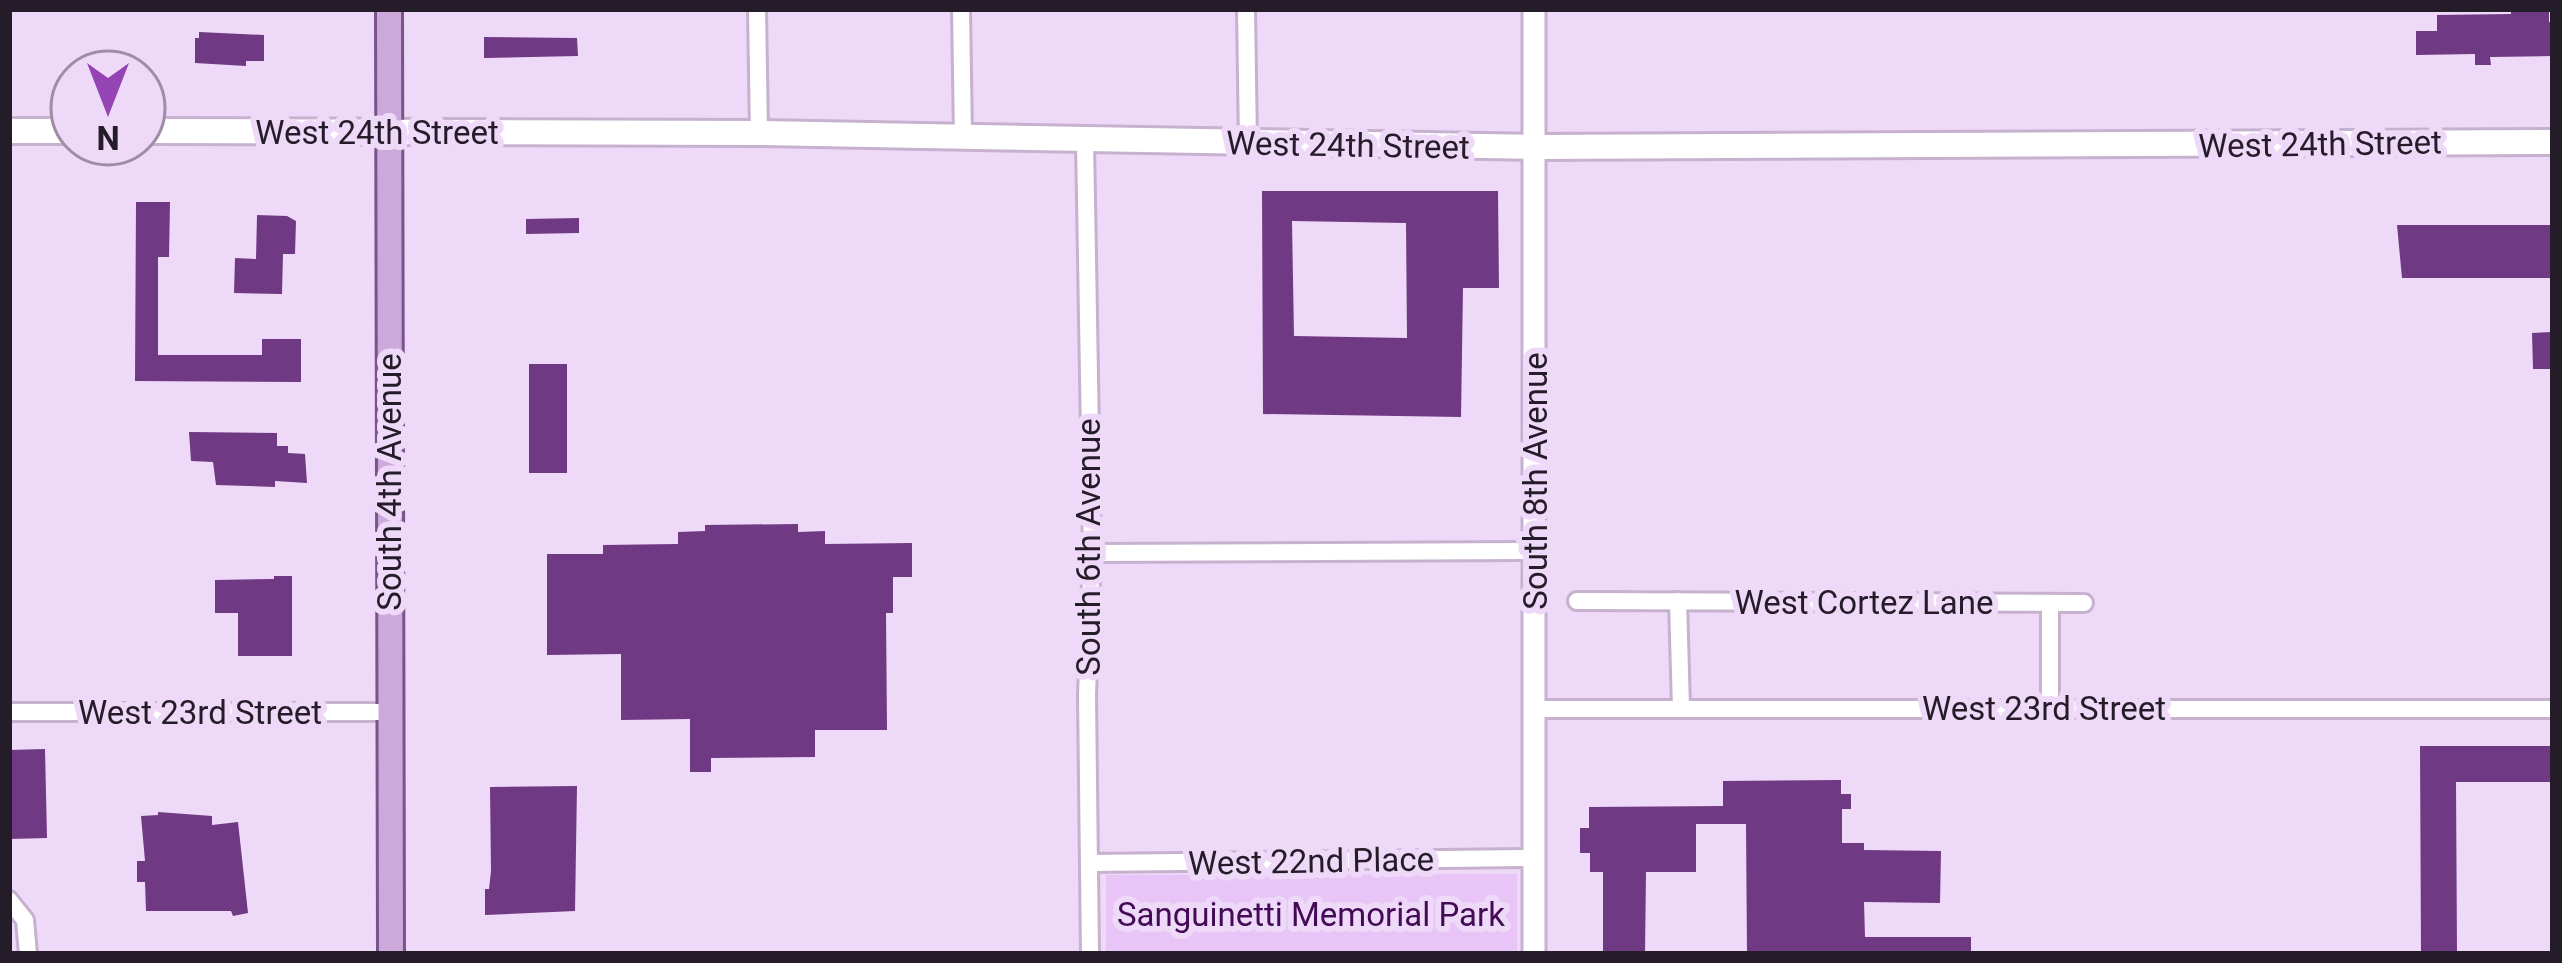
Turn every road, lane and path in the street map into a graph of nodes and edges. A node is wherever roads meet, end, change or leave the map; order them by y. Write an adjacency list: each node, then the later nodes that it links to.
1 (389, 9): 9 (main road, South 4th Avenue)
2 (757, 9): 10 (street)
3 (962, 9): 11 (street)
4 (1246, 9): 14 (street)
5 (1534, 9): 15 (street, South 8th Avenue)
6 (9, 131): 7 (main road)
7 (48, 131)
8 (168, 131): 9 (main road, West 24th Street)
9 (388, 132): 10 (main road, West 24th Street); 27 (main road, South 4th Avenue)
10 (759, 133): 11 (main road, West 24th Street)
11 (963, 137): 12 (main road, West 24th Street)
12 (1085, 140): 14 (main road, West 24th Street); 17 (street, South 6th Avenue)
13 (2553, 142): 15 (main road, West 24th Street)
14 (1248, 145): 15 (main road, West 24th Street)
15 (1536, 147): 16 (street, South 8th Avenue)
16 (1534, 551): 17 (street); 24 (street, South 8th Avenue)
17 (1092, 553): 29 (street, South 6th Avenue)
18 (1678, 601): 19 (street, West Cortez Lane); 20 (street, West Cortez Lane); 23 (street)
19 (1576, 602)
20 (2050, 603): 21 (street, West Cortez Lane); 22 (street)
21 (2084, 603)
22 (2050, 707): 23 (street, West 23rd Street); 25 (street, West 23rd Street)
23 (1681, 708): 24 (street, West 23rd Street)
24 (1535, 709): 28 (street, South 8th Avenue)
25 (2553, 709)
26 (9, 712): 27 (street, West 23rd Street)
27 (390, 712): 32 (main road, South 4th Avenue)
28 (1534, 858): 29 (street, West 22nd Place); 34 (street, South 8th Avenue)
29 (1089, 863): 33 (street, South 6th Avenue)
30 (9, 900): 31 (street)
31 (28, 954)
32 (391, 954)
33 (1090, 954)
34 (1534, 954)

